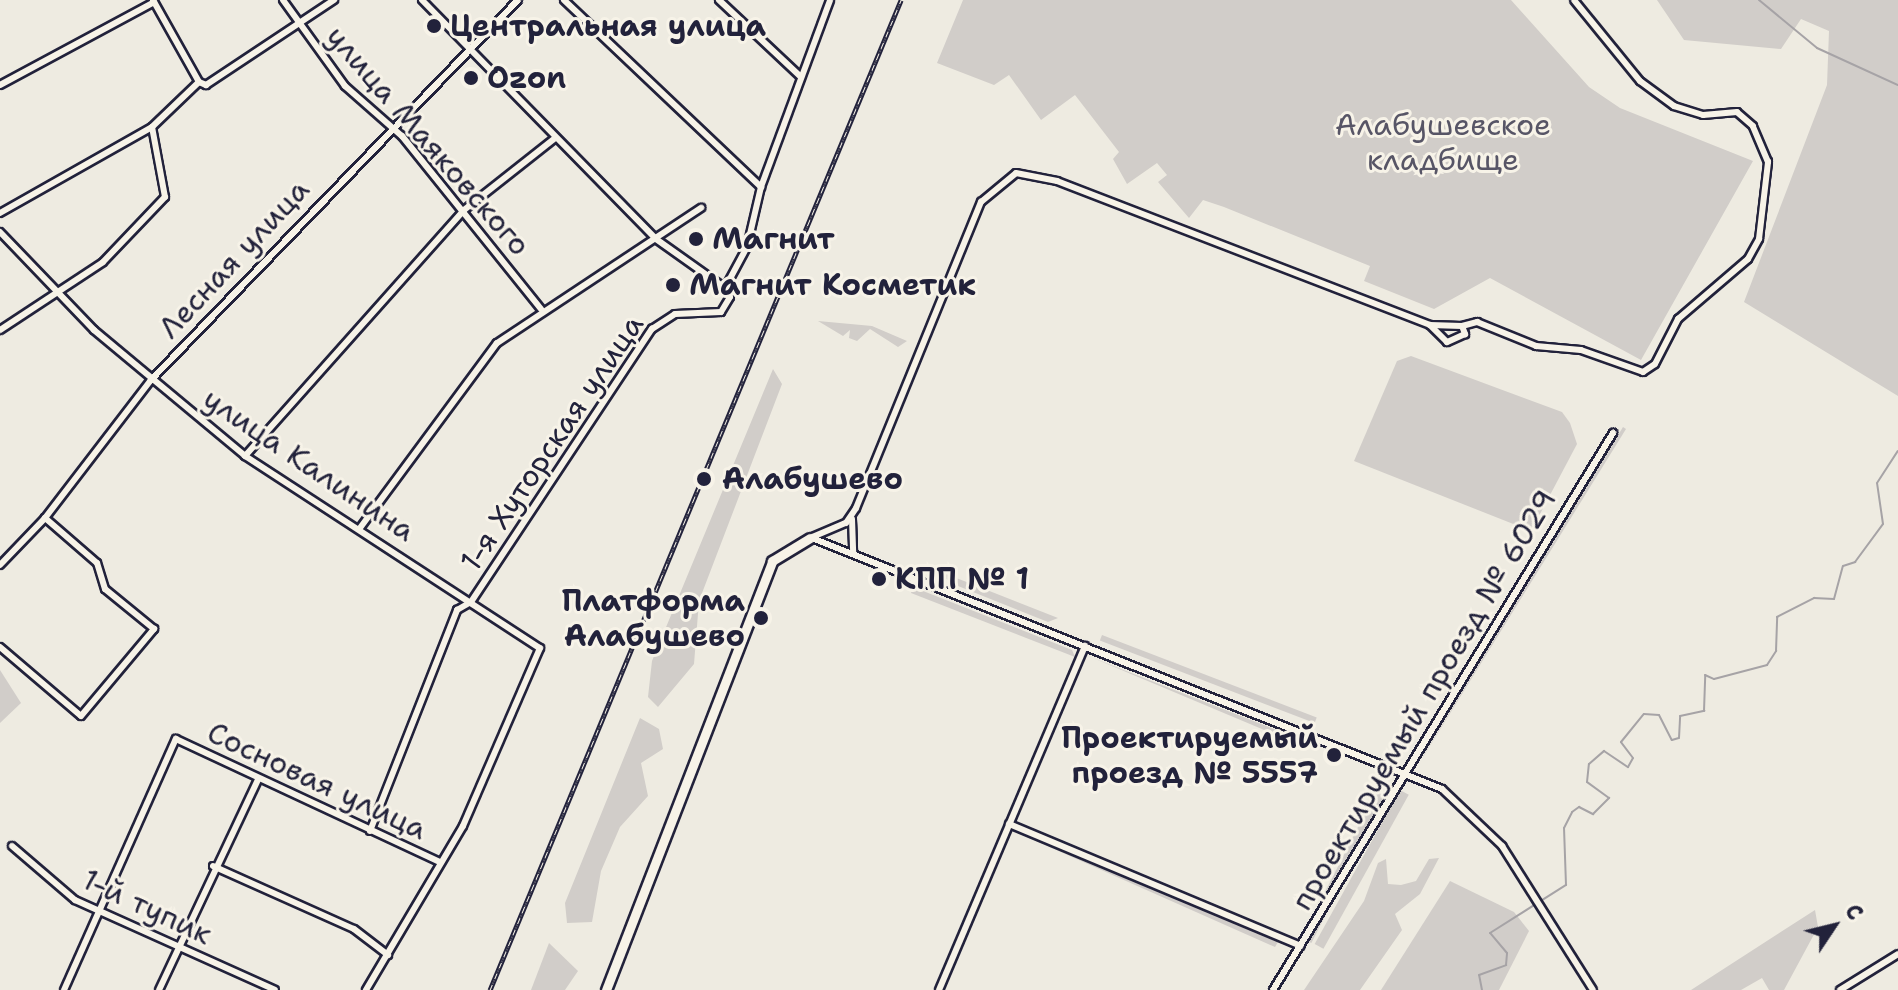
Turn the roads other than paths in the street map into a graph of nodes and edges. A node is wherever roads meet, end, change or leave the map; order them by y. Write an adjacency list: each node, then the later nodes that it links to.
1 (283, 0): 10 (street, улица Маяковского)
2 (334, 0): 10 (street)
3 (422, 0): 11 (street)
4 (518, 0): 11 (street, Лесная улица)
5 (564, 0): 18 (street)
6 (719, 0): 12 (street)
7 (830, 0): 12 (street, 1-я Хуторская улица)
8 (1574, 0): 28 (street)
9 (154, 1): 13 (street); 14 (street)
10 (298, 24): 13 (street); 15 (street, улица Маяковского)
11 (465, 49): 15 (street, Лесная улица); 17 (street)
12 (800, 76): 18 (street, 1-я Хуторская улица)
13 (199, 82): 16 (street)
14 (0, 85)
15 (392, 125): 20 (street, улица Маяковского); 30 (street, Лесная улица)
16 (152, 127): 21 (street); 25 (street)
17 (554, 139): 20 (street); 23 (street)
18 (761, 187): 24 (street, 1-я Хуторская улица)
19 (701, 208): 23 (street)
20 (464, 210): 26 (street, улица Маяковского); 32 (street)
21 (0, 213)
22 (0, 232): 25 (street, улица Калинина)
23 (656, 239): 24 (street); 26 (street)
24 (725, 288): 39 (street, 1-я Хуторская улица)
25 (59, 297): 29 (street); 30 (street, улица Калинина)
26 (541, 309): 35 (street)
27 (1430, 325): 28 (street); 28 (street); 33 (street)
28 (1462, 326)
29 (0, 330)
30 (151, 380): 32 (street, улица Калинина); 34 (street, Лесная улица)
31 (1613, 433): 42 (street, проектируемый проезд № 6029)
32 (245, 456): 35 (street, улица Калинина)
33 (856, 508): 36 (street); 37 (street)
34 (45, 518): 38 (street, Лесная улица); 41 (street)
35 (360, 528): 39 (street, улица Калинина)
36 (810, 538): 37 (street); 58 (street)
37 (853, 554): 40 (street)
38 (0, 565)
39 (471, 602): 45 (street); 47 (street, улица Калинина)
40 (1085, 646): 42 (street); 44 (street)
41 (0, 647)
42 (1407, 772): 51 (street, проектируемый проезд № 6029); 61 (street)
43 (258, 780): 45 (street, Сосновая улица); 48 (street); 49 (street, Сосновая улица)
44 (1009, 824): 51 (street); 59 (street)
45 (370, 831): 47 (street, Сосновая улица)
46 (12, 846): 49 (street, 1-й тупик)
47 (440, 862): 53 (street)
48 (213, 866): 50 (street); 53 (street)
49 (99, 911): 50 (street, 1-й тупик); 54 (street)
50 (177, 945): 55 (street); 56 (street, 1-й тупик)
51 (1300, 946): 60 (street, проектируемый проезд № 6029)
52 (1898, 954): 62 (street)
53 (388, 955): 57 (street)
54 (64, 990)
55 (159, 990)
56 (275, 990)
57 (366, 990)
58 (606, 990)
59 (939, 990)
60 (1273, 990)
61 (1593, 990)
62 (1840, 990)

